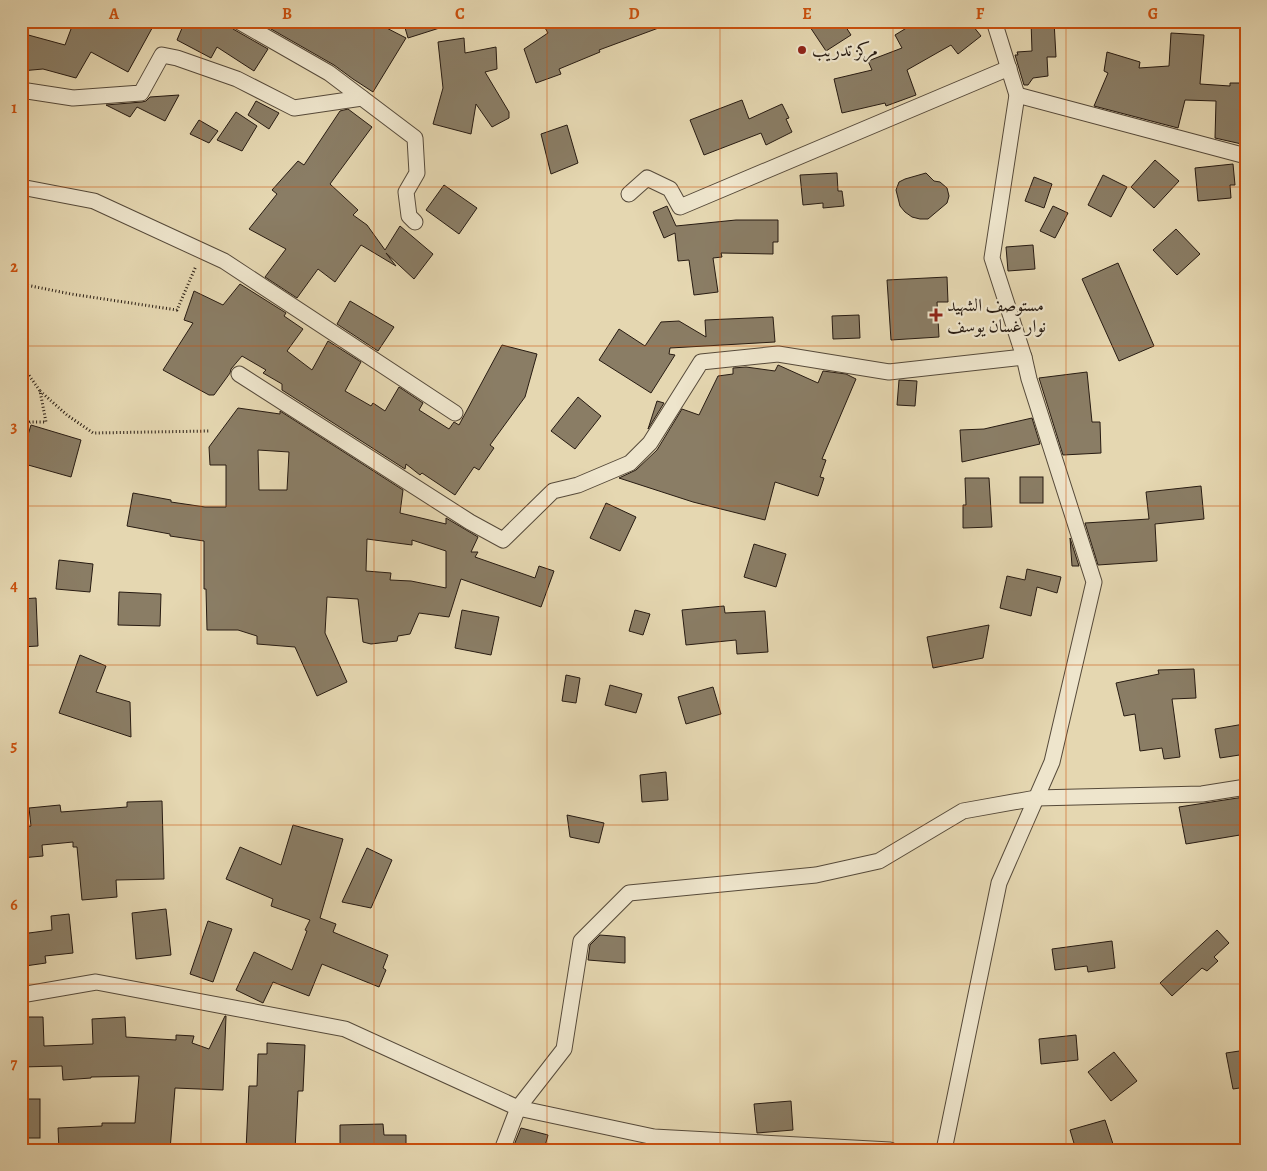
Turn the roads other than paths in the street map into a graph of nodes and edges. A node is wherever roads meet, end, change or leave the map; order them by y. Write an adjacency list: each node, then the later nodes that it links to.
1 (238, 21): 6 (street)
2 (994, 21): 3 (street)
3 (1009, 68): 5 (street); 9 (street)
4 (21, 90): 6 (street)
5 (1017, 95): 7 (street); 11 (street)
6 (362, 98): 10 (street)
7 (1246, 156)
8 (21, 187): 13 (street)
9 (629, 194)
10 (415, 222)
11 (1024, 357): 12 (street); 15 (street)
12 (239, 374)
13 (455, 413)
14 (1246, 787): 15 (street)
15 (1036, 798): 17 (street); 20 (street)
16 (21, 995): 17 (street)
17 (518, 1108): 18 (street); 19 (street)
18 (502, 1150)
19 (890, 1150)
20 (944, 1150)

